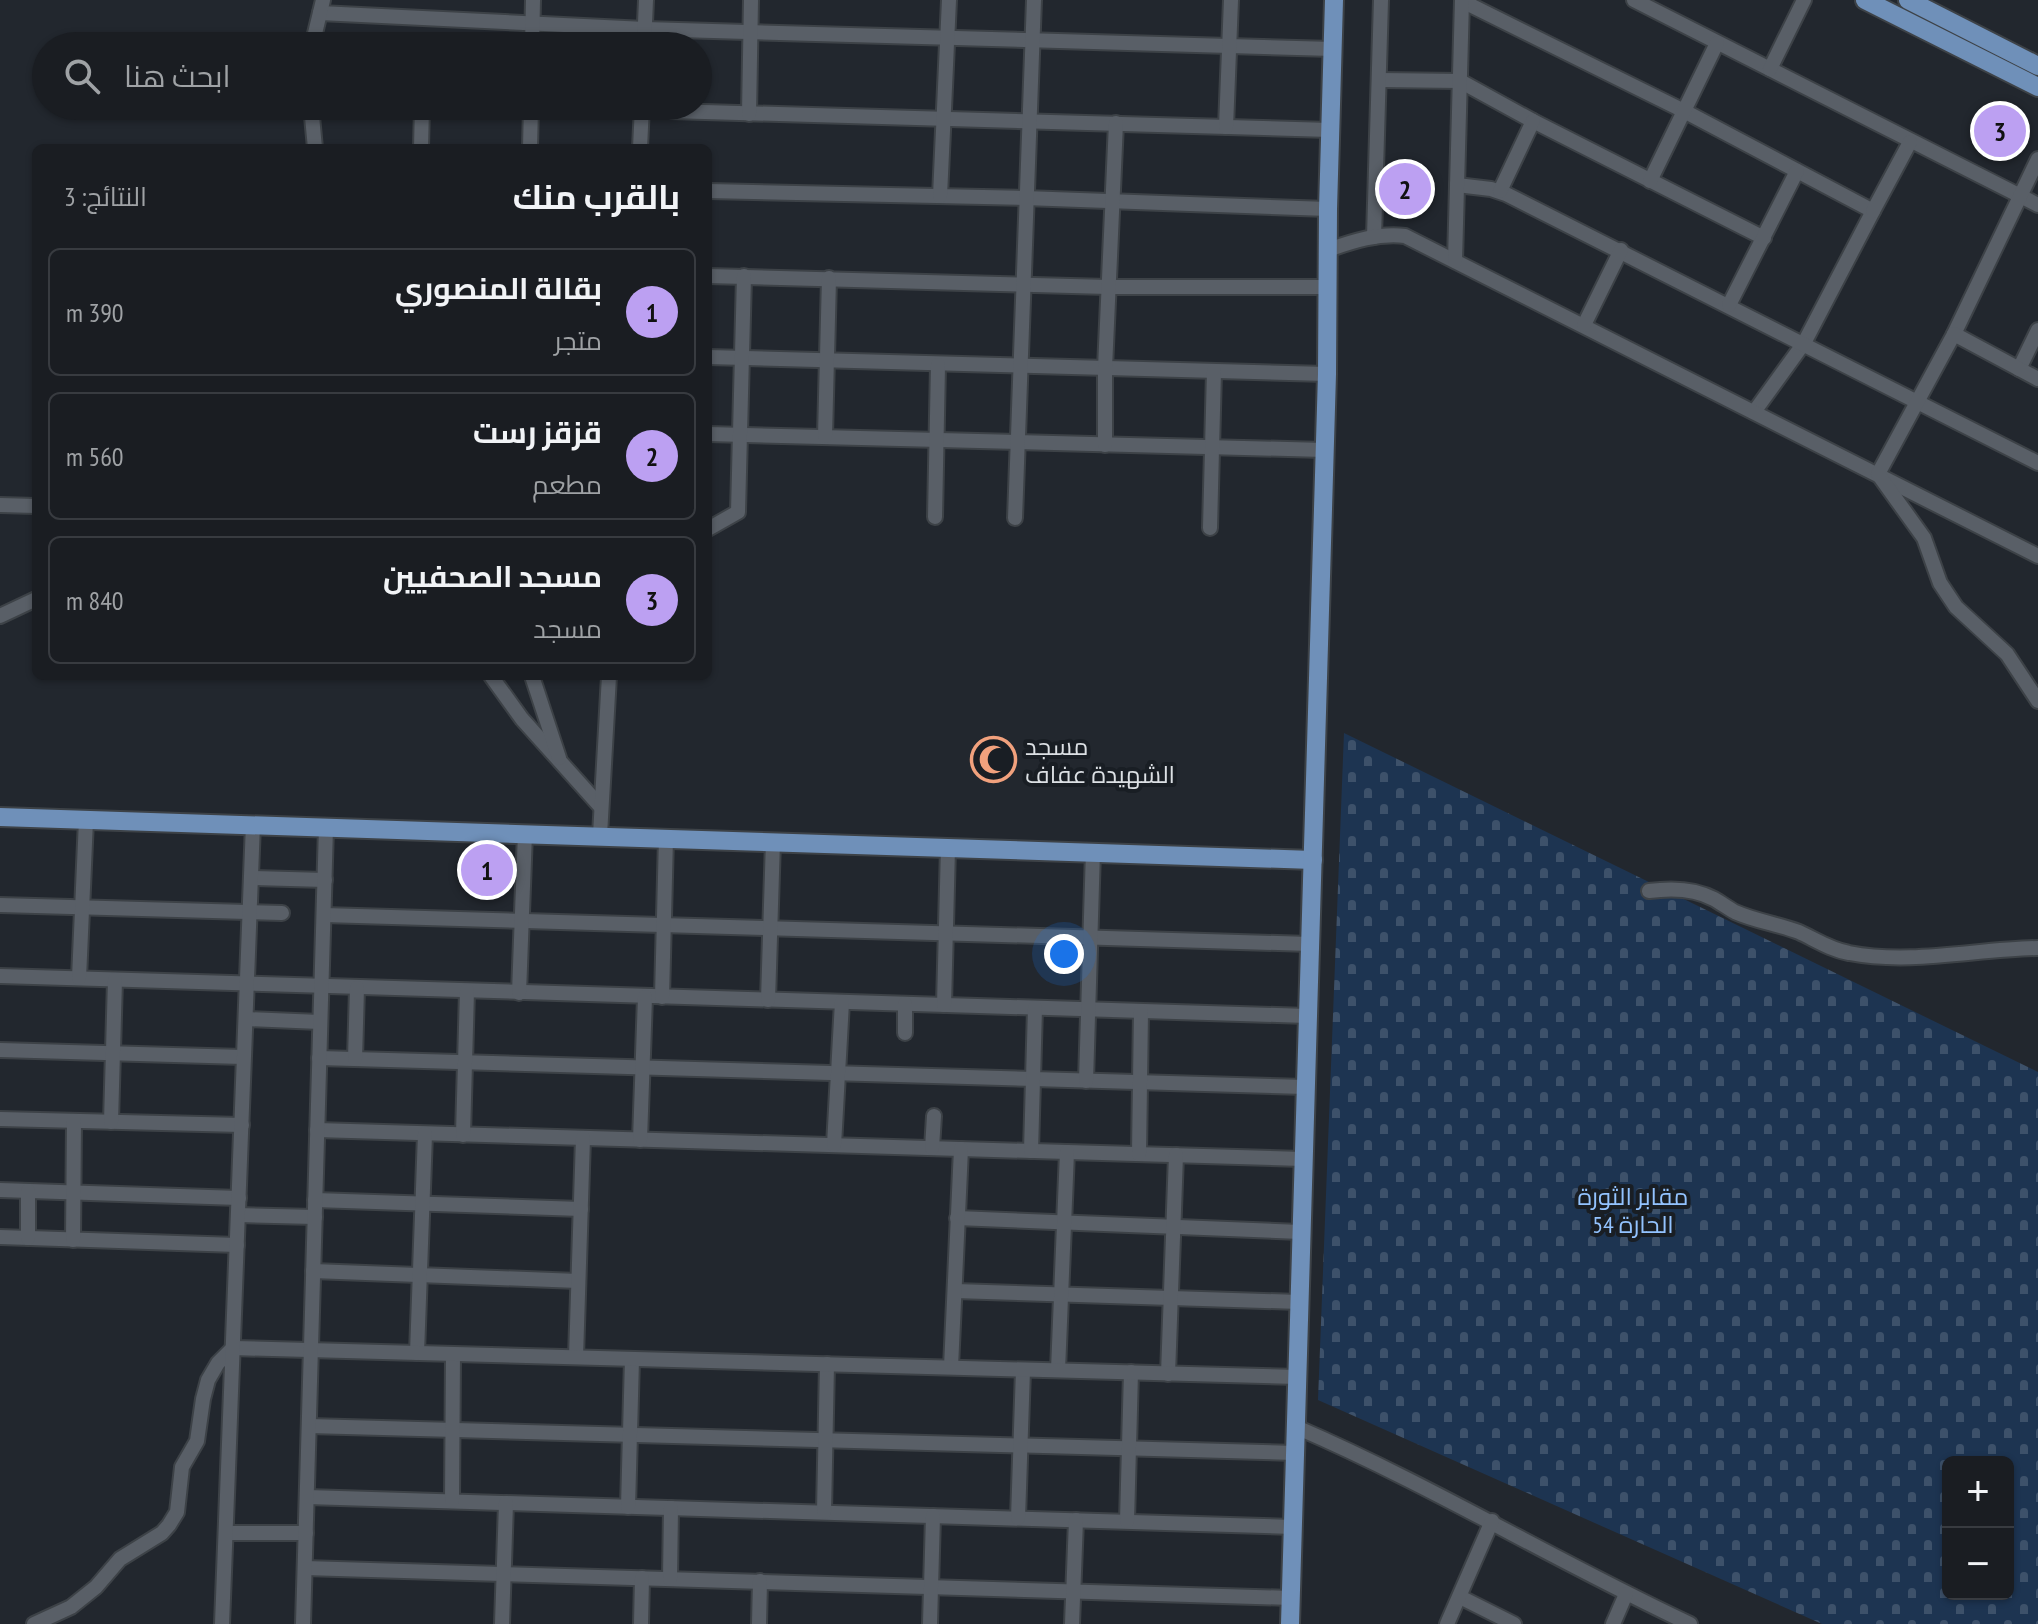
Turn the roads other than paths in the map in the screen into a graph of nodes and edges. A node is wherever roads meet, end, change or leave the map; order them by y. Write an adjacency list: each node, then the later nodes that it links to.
1 (533, 0): 15 (street)
2 (646, 0): 16 (street)
3 (751, 0): 20 (street)
4 (949, 0): 21 (street)
5 (1034, 0): 22 (street)
6 (1231, 0): 24 (street)
7 (1334, 0): 25 (main road)
8 (1381, 0): 28 (street)
9 (1634, 0): 23 (street)
10 (1804, 0): 27 (street)
11 (1865, 0): 30 (main road)
12 (1908, 0): 26 (main road)
13 (1462, 1): 29 (street); 31 (street)
14 (322, 6): 15 (street); 17 (street)
15 (532, 25): 16 (street); 18 (street)
16 (645, 29): 19 (street); 20 (street)
17 (316, 32)
18 (532, 32)
19 (645, 32)
20 (750, 32): 21 (street); 33 (street)
21 (947, 38): 22 (street); 34 (street)
22 (1033, 40): 24 (street); 39 (street)
23 (1717, 43): 27 (street); 31 (street)
24 (1228, 46): 25 (street); 42 (street)
25 (1333, 49): 43 (main road)
26 (2038, 66)
27 (1770, 69): 44 (street)
28 (1380, 80): 29 (street); 62 (street)
29 (1460, 81): 40 (street); 52 (street)
30 (2038, 87)
31 (1684, 111): 50 (street); 51 (street)
32 (712, 112): 33 (street)
33 (749, 114): 34 (street)
34 (944, 119): 39 (street); 56 (street)
35 (312, 120): 45 (street)
36 (422, 120): 46 (street)
37 (531, 120): 47 (street)
38 (641, 120): 48 (street)
39 (1028, 121): 41 (street); 57 (street)
40 (1533, 121): 51 (street); 54 (street)
41 (1116, 123): 42 (street); 58 (street)
42 (1226, 127): 43 (street)
43 (1330, 130): 60 (main road)
44 (1910, 142): 55 (street); 61 (street)
45 (315, 144)
46 (421, 144)
47 (530, 144)
48 (640, 144)
49 (2038, 159): 55 (street)
50 (1797, 171): 61 (street); 63 (street)
51 (1650, 181): 63 (street)
52 (1457, 185): 54 (street); 66 (street)
53 (712, 191): 56 (street)
54 (1500, 191): 65 (street)
55 (2019, 195): 59 (street); 76 (street)
56 (940, 196): 57 (street)
57 (1025, 198): 58 (street); 70 (street)
58 (1111, 202): 60 (street); 71 (street)
59 (2038, 205)
60 (1328, 209): 64 (main road)
61 (1873, 211): 77 (street)
62 (1374, 237): 64 (street); 66 (street)
63 (1764, 238): 73 (street)
64 (1328, 250): 72 (main road)
65 (1621, 250): 73 (street); 74 (street)
66 (1455, 261): 74 (street)
67 (712, 276): 68 (street)
68 (744, 276): 69 (street); 79 (street)
69 (829, 278): 70 (street); 80 (street)
70 (1024, 285): 71 (street); 82 (street)
71 (1108, 287): 72 (street); 83 (street)
72 (1328, 287): 86 (main road)
73 (1729, 305): 77 (street)
74 (1584, 325): 89 (street)
75 (2038, 330): 84 (street)
76 (1954, 334): 84 (street); 88 (street)
77 (1804, 343): 88 (street); 89 (street)
78 (712, 357): 79 (street)
79 (742, 358): 80 (street); 91 (street)
80 (827, 361): 81 (street); 92 (street)
81 (938, 365): 82 (street); 93 (street)
82 (1020, 365): 83 (street); 94 (street)
83 (1105, 368): 85 (street); 95 (street)
84 (2019, 369): 87 (street)
85 (1214, 371): 86 (street); 96 (street)
86 (1327, 374): 97 (main road)
87 (2038, 379)
88 (1917, 402): 98 (street); 99 (street)
89 (1754, 412): 99 (street)
90 (712, 434): 91 (street)
91 (740, 435): 92 (street); 104 (street)
92 (825, 436): 93 (street)
93 (938, 439): 94 (street); 102 (street)
94 (1018, 443): 95 (street); 103 (street)
95 (1105, 445): 96 (street)
96 (1213, 446): 97 (street); 105 (street)
97 (1324, 450): 125 (main road)
98 (2038, 463)
99 (1878, 474): 106 (street); 112 (street)
100 (0, 505): 101 (street)
101 (32, 506)
102 (935, 517)
103 (1015, 518)
104 (712, 527)
105 (1210, 528)
106 (2038, 556)
107 (32, 601): 108 (street)
108 (0, 616)
109 (494, 680): 113 (street)
110 (533, 680): 113 (street)
111 (609, 680): 114 (street)
112 (2038, 701)
113 (562, 766): 114 (street)
114 (600, 806): 120 (street)
115 (0, 817): 116 (main road)
116 (86, 820): 117 (main road); 130 (street)
117 (253, 824): 118 (main road); 126 (street)
118 (326, 827): 119 (main road); 127 (street)
119 (525, 833): 120 (main road); 134 (street)
120 (600, 835): 121 (main road)
121 (666, 837): 122 (main road); 135 (street)
122 (773, 841): 123 (main road); 136 (street)
123 (948, 847): 124 (main road); 137 (street)
124 (1093, 851): 125 (main road); 138 (street)
125 (1313, 860): 139 (main road)
126 (251, 878): 127 (street); 131 (street)
127 (325, 880): 133 (street)
128 (1649, 891): 140 (street)
129 (0, 905): 130 (street)
130 (82, 907): 131 (street); 142 (street)
131 (250, 912): 132 (street); 144 (street)
132 (282, 913)
133 (324, 915): 134 (street); 145 (street)
134 (522, 921): 135 (street); 148 (street)
135 (664, 925): 136 (street); 150 (street)
136 (770, 928): 137 (street); 151 (street)
137 (946, 933): 138 (street); 154 (street)
138 (1090, 937): 139 (street); 156 (street)
139 (1310, 944): 158 (main road)
140 (2038, 948)
141 (0, 976): 142 (street)
142 (79, 978): 143 (street)
143 (115, 980): 144 (street); 163 (street)
144 (247, 984): 145 (street); 159 (street)
145 (321, 987): 146 (street); 160 (street)
146 (357, 988): 147 (street); 166 (street)
147 (467, 991): 148 (street); 167 (street)
148 (519, 993): 149 (street)
149 (645, 997): 150 (street); 168 (street)
150 (662, 997): 151 (street)
151 (768, 1000): 152 (street)
152 (842, 1002): 153 (street); 169 (street)
153 (905, 1004): 154 (street); 161 (street)
154 (944, 1005): 155 (street)
155 (1035, 1008): 156 (street); 170 (street)
156 (1087, 1010): 157 (street); 171 (street)
157 (1141, 1011): 158 (street); 172 (street)
158 (1307, 1016): 173 (main road)
159 (246, 1019): 160 (street); 164 (street)
160 (320, 1022): 165 (street)
161 (905, 1033)
162 (0, 1050): 163 (street)
163 (113, 1053): 164 (street); 177 (street)
164 (243, 1057): 178 (street)
165 (319, 1058): 166 (street); 179 (street)
166 (355, 1059): 167 (street)
167 (463, 1062): 168 (street); 181 (street)
168 (641, 1067): 169 (street); 183 (street)
169 (838, 1073): 170 (street); 184 (street)
170 (1033, 1079): 171 (street); 187 (street)
171 (1086, 1081): 172 (street)
172 (1140, 1082): 173 (street); 189 (street)
173 (1305, 1087): 191 (main road)
174 (934, 1116): 185 (street)
175 (0, 1119): 176 (street)
176 (74, 1121): 177 (street); 194 (street)
177 (111, 1122): 178 (street)
178 (242, 1125): 195 (street)
179 (317, 1130): 180 (street); 196 (street)
180 (425, 1134): 181 (street); 197 (street)
181 (463, 1135): 182 (street)
182 (583, 1138): 183 (street); 198 (street)
183 (640, 1140): 184 (street)
184 (834, 1145): 185 (street)
185 (932, 1148): 186 (street)
186 (961, 1149): 187 (street); 201 (street)
187 (1031, 1151): 188 (street)
188 (1067, 1152): 189 (street); 202 (street)
189 (1139, 1154): 190 (street)
190 (1176, 1155): 191 (street); 203 (street)
191 (1302, 1159): 204 (main road)
192 (0, 1190): 193 (street)
193 (28, 1191): 194 (street); 206 (street)
194 (73, 1192): 195 (street); 207 (street)
195 (239, 1198): 199 (street)
196 (315, 1200): 197 (street); 200 (street)
197 (422, 1204): 198 (street); 210 (street)
198 (581, 1209): 211 (street)
199 (238, 1215): 200 (street); 208 (street)
200 (315, 1217): 209 (street)
201 (957, 1218): 202 (street); 212 (street)
202 (1064, 1223): 203 (street); 213 (street)
203 (1173, 1227): 204 (street); 214 (street)
204 (1300, 1232): 215 (main road)
205 (0, 1237): 206 (street)
206 (28, 1238): 207 (street)
207 (73, 1240): 208 (street)
208 (237, 1245): 216 (street)
209 (313, 1271): 210 (street); 217 (street)
210 (419, 1275): 211 (street); 218 (street)
211 (578, 1281): 220 (street)
212 (955, 1291): 213 (street); 223 (street)
213 (1062, 1296): 214 (street); 225 (street)
214 (1170, 1298): 215 (street); 227 (street)
215 (1299, 1302): 228 (main road)
216 (233, 1348): 217 (street); 249 (street); 261 (street)
217 (311, 1350): 218 (street); 229 (street)
218 (417, 1353): 219 (street)
219 (453, 1354): 220 (street); 231 (street)
220 (576, 1357): 221 (street)
221 (632, 1359): 222 (street); 232 (street)
222 (827, 1364): 223 (street); 233 (street)
223 (951, 1367): 224 (street)
224 (1023, 1370): 225 (street); 234 (street)
225 (1058, 1370): 226 (street)
226 (1131, 1372): 227 (street); 235 (street)
227 (1168, 1374): 228 (street)
228 (1297, 1377): 230 (main road)
229 (309, 1426): 231 (street); 237 (street)
230 (1296, 1427): 236 (main road); 247 (street)
231 (453, 1430): 232 (street); 238 (street)
232 (631, 1434): 233 (street); 240 (street)
233 (826, 1440): 234 (street); 242 (street)
234 (1021, 1445): 235 (street); 244 (street)
235 (1130, 1448): 236 (street); 246 (street)
236 (1295, 1453): 248 (main road)
237 (307, 1497): 238 (street); 250 (street)
238 (452, 1501): 239 (street)
239 (506, 1503): 240 (street); 252 (street)
240 (628, 1507): 241 (street)
241 (671, 1508): 242 (street); 254 (street)
242 (824, 1512): 243 (street)
243 (933, 1516): 244 (street); 256 (street)
244 (1018, 1518): 245 (street)
245 (1076, 1520): 246 (street); 257 (street)
246 (1127, 1521): 248 (street)
247 (1492, 1521): 258 (street); 259 (street)
248 (1293, 1527): 260 (main road)
249 (226, 1533): 250 (street); 262 (street)
250 (306, 1533): 251 (street)
251 (305, 1568): 252 (street); 263 (street)
252 (503, 1574): 253 (street); 264 (street)
253 (642, 1578): 254 (street); 265 (street)
254 (670, 1579): 255 (street)
255 (760, 1581): 256 (street); 266 (street)
256 (932, 1586): 257 (street); 267 (street)
257 (1073, 1591): 260 (street); 268 (street)
258 (1626, 1594): 272 (street); 273 (street)
259 (1460, 1597): 270 (street); 271 (street)
260 (1291, 1598): 269 (main road)
261 (34, 1624)
262 (222, 1624)
263 (303, 1624)
264 (502, 1624)
265 (641, 1624)
266 (759, 1624)
267 (930, 1624)
268 (1072, 1624)
269 (1290, 1624)
270 (1447, 1624)
271 (1514, 1624)
272 (1613, 1624)
273 (1690, 1624)

